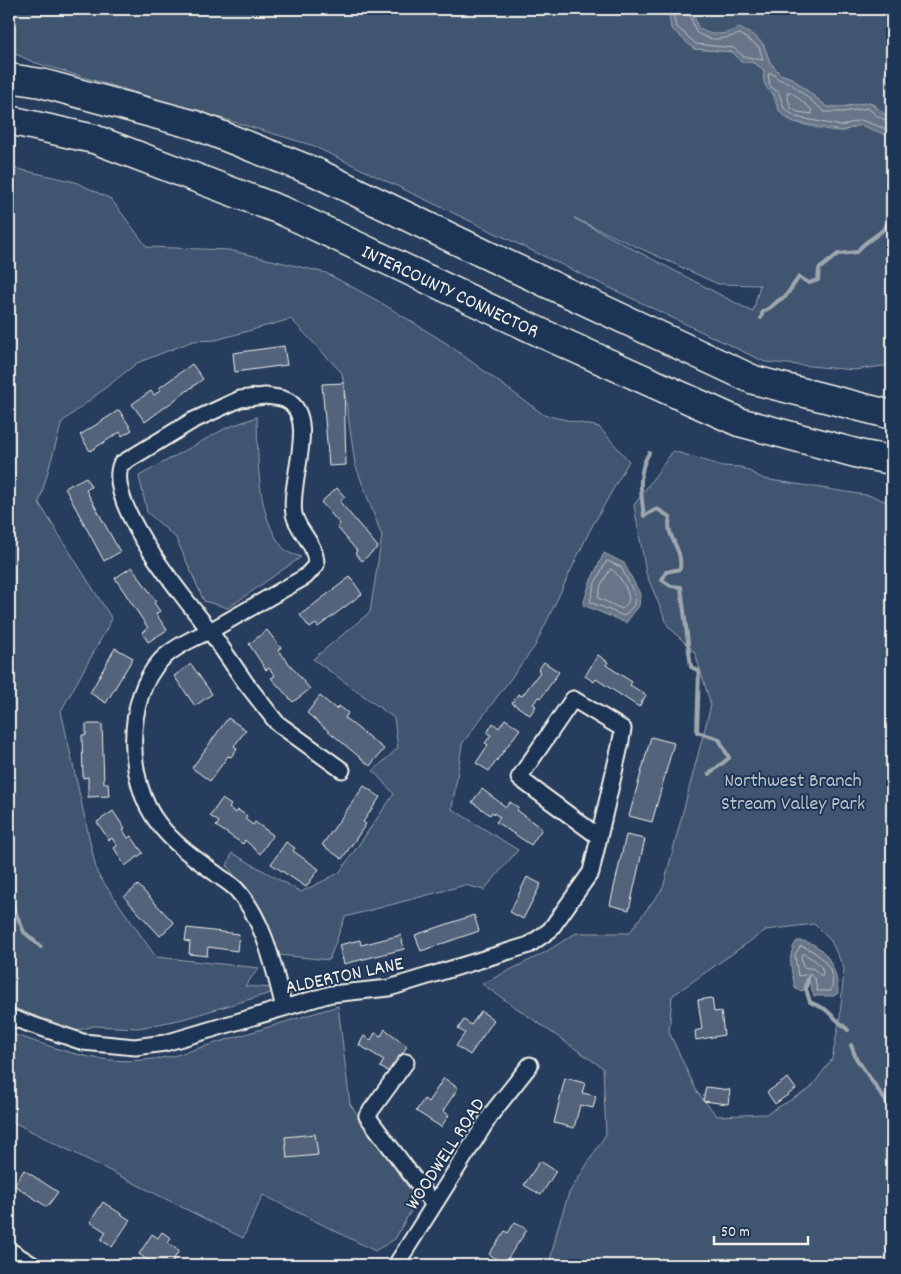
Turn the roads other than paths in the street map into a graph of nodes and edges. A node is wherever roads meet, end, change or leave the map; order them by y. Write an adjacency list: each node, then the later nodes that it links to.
1 (9, 78): 3 (highway)
2 (9, 120): 4 (highway, INTERCOUNTY CONNECTOR)
3 (892, 416)
4 (892, 460)
5 (210, 631): 5 (street); 6 (street); 8 (street)
6 (342, 770)
7 (599, 837): 7 (street, ALDERTON LANE); 8 (street, ALDERTON LANE)
8 (284, 1008): 9 (street, ALDERTON LANE)
9 (9, 1017)
10 (406, 1062): 12 (street)
11 (530, 1065): 12 (street, WOODWELL ROAD)
12 (434, 1205): 15 (street, WOODWELL ROAD)
13 (9, 1250): 14 (street)
14 (33, 1265)
15 (396, 1265)

